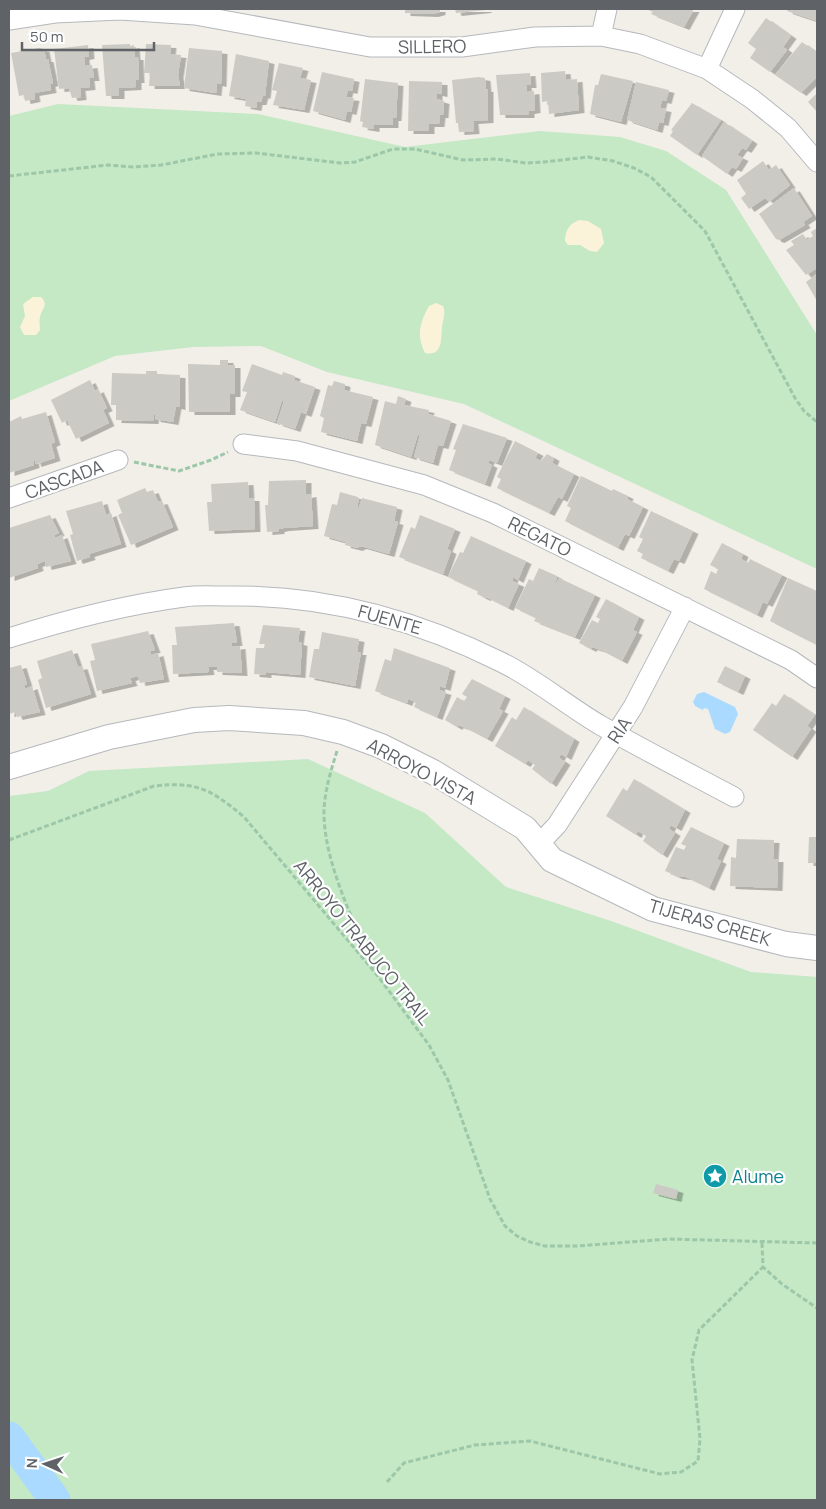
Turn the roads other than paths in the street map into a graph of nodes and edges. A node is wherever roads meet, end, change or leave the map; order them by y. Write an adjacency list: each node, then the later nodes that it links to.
1 (607, 9): 4 (street)
2 (735, 9): 5 (street)
3 (9, 20): 4 (street, SILLERO)
4 (601, 36): 5 (street, SILLERO)
5 (707, 69): 6 (street, SILLERO)
6 (817, 162)
7 (243, 444): 10 (street, REGATO)
8 (118, 460): 9 (street, CASCADA)
9 (9, 498)
10 (685, 607): 12 (street, REGATO); 13 (street, RIA)
11 (9, 638): 13 (street, FUENTE)
12 (817, 678)
13 (617, 734): 15 (street, FUENTE); 16 (street, RIA)
14 (9, 767): 16 (street, ARROYO VISTA)
15 (734, 797)
16 (545, 852): 17 (street, TIJERAS CREEK)
17 (817, 948)

